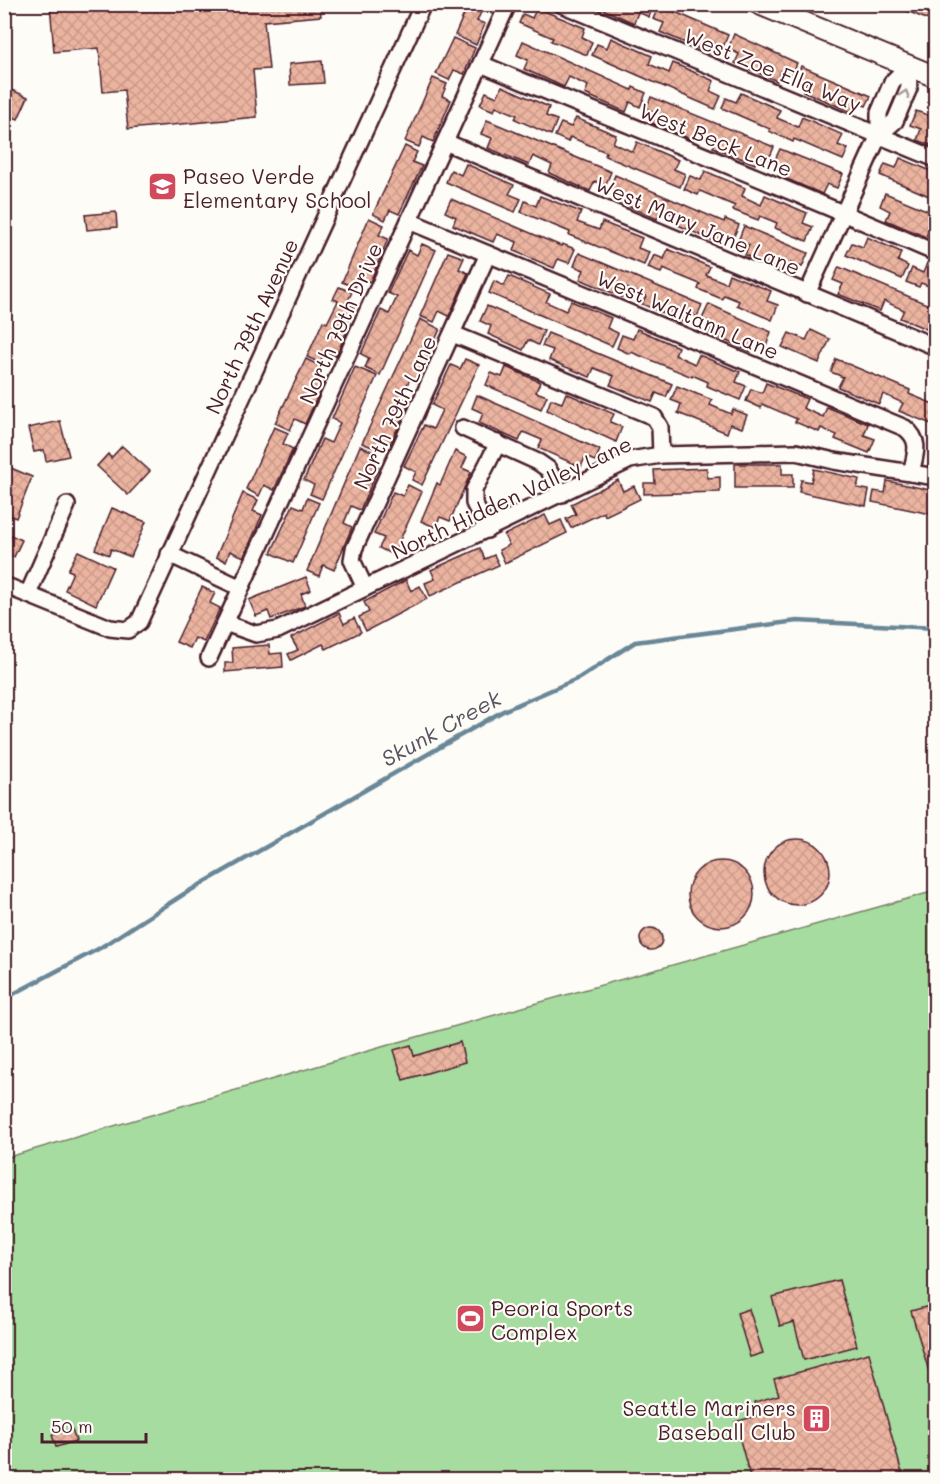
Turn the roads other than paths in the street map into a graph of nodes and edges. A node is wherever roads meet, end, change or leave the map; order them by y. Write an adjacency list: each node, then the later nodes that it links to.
1 (423, 4): 26 (street, North 79th Avenue)
2 (508, 4): 5 (street, North 79th Drive)
3 (561, 4): 8 (street, West Zoe Ella Way)
4 (759, 4): 6 (street)
5 (481, 64): 9 (street, North 79th Drive); 11 (street, West Beck Lane)
6 (908, 66): 7 (street); 8 (street)
7 (936, 77)
8 (879, 135): 10 (street, West Zoe Ella Way); 11 (street)
9 (445, 142): 12 (street, North 79th Drive); 15 (street, West Mary Jane Lane)
10 (936, 159)
11 (843, 213): 13 (street, West Beck Lane); 15 (street)
12 (409, 221): 14 (street, West Waltann Lane); 28 (street, North 79th Drive)
13 (936, 253)
14 (488, 254): 16 (street, North 79th Lane); 21 (street, West Waltann Lane)
15 (807, 294): 17 (street, West Mary Jane Lane)
16 (453, 334): 20 (street); 29 (street, North 79th Lane)
17 (936, 347)
18 (463, 428): 19 (street)
19 (498, 443): 23 (street); 25 (street)
20 (661, 455): 21 (street, North Hidden Valley Lane); 23 (street, North Hidden Valley Lane)
21 (911, 473): 22 (street, North Hidden Valley Lane)
22 (936, 477)
23 (562, 495): 25 (street, North Hidden Valley Lane)
24 (67, 505): 30 (street)
25 (487, 530): 29 (street, North Hidden Valley Lane)
26 (169, 554): 28 (street); 30 (street, North 79th Avenue)
27 (4, 585): 30 (street)
28 (242, 588): 31 (street, North 79th Drive)
29 (365, 588): 31 (street, North Hidden Valley Lane)
30 (28, 594)
31 (225, 623): 32 (street, North 79th Drive)
32 (209, 658)

